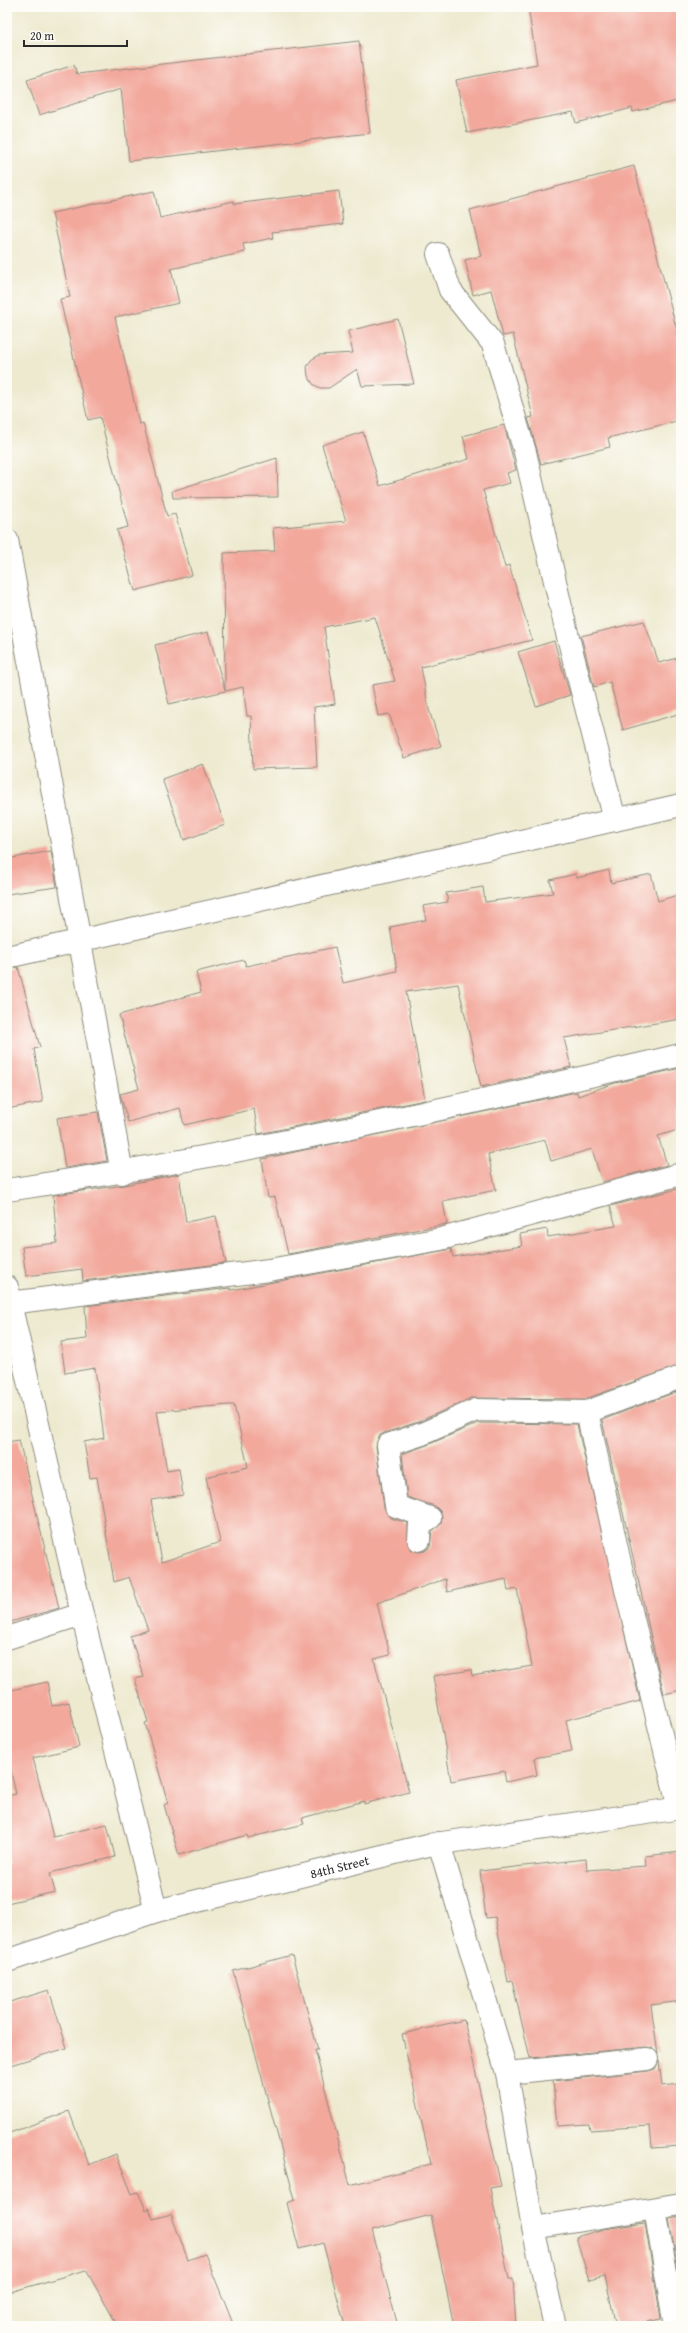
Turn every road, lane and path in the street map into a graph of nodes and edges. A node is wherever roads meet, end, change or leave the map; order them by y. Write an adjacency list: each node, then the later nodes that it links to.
1 (438, 254): 4 (street)
2 (7, 540): 5 (street)
3 (681, 805): 4 (street)
4 (615, 820): 5 (street)
5 (78, 941): 6 (street); 8 (street)
6 (7, 957)
7 (681, 1055): 8 (street)
8 (122, 1173): 10 (street)
9 (681, 1174): 11 (street)
10 (7, 1190)
11 (9, 1295): 15 (street)
12 (681, 1377): 13 (street)
13 (587, 1412): 14 (street); 17 (street)
14 (419, 1540)
15 (82, 1614): 16 (street); 19 (street)
16 (7, 1638)
17 (680, 1808): 18 (street, 84th Street)
18 (439, 1843): 19 (street, 84th Street); 22 (street)
19 (156, 1911): 20 (street, 84th Street)
20 (7, 1961)
21 (647, 2059): 22 (street)
22 (507, 2073): 25 (street)
23 (681, 2204): 24 (street)
24 (655, 2209): 25 (street); 27 (street)
25 (533, 2228): 26 (street)
26 (555, 2326)
27 (675, 2326)

